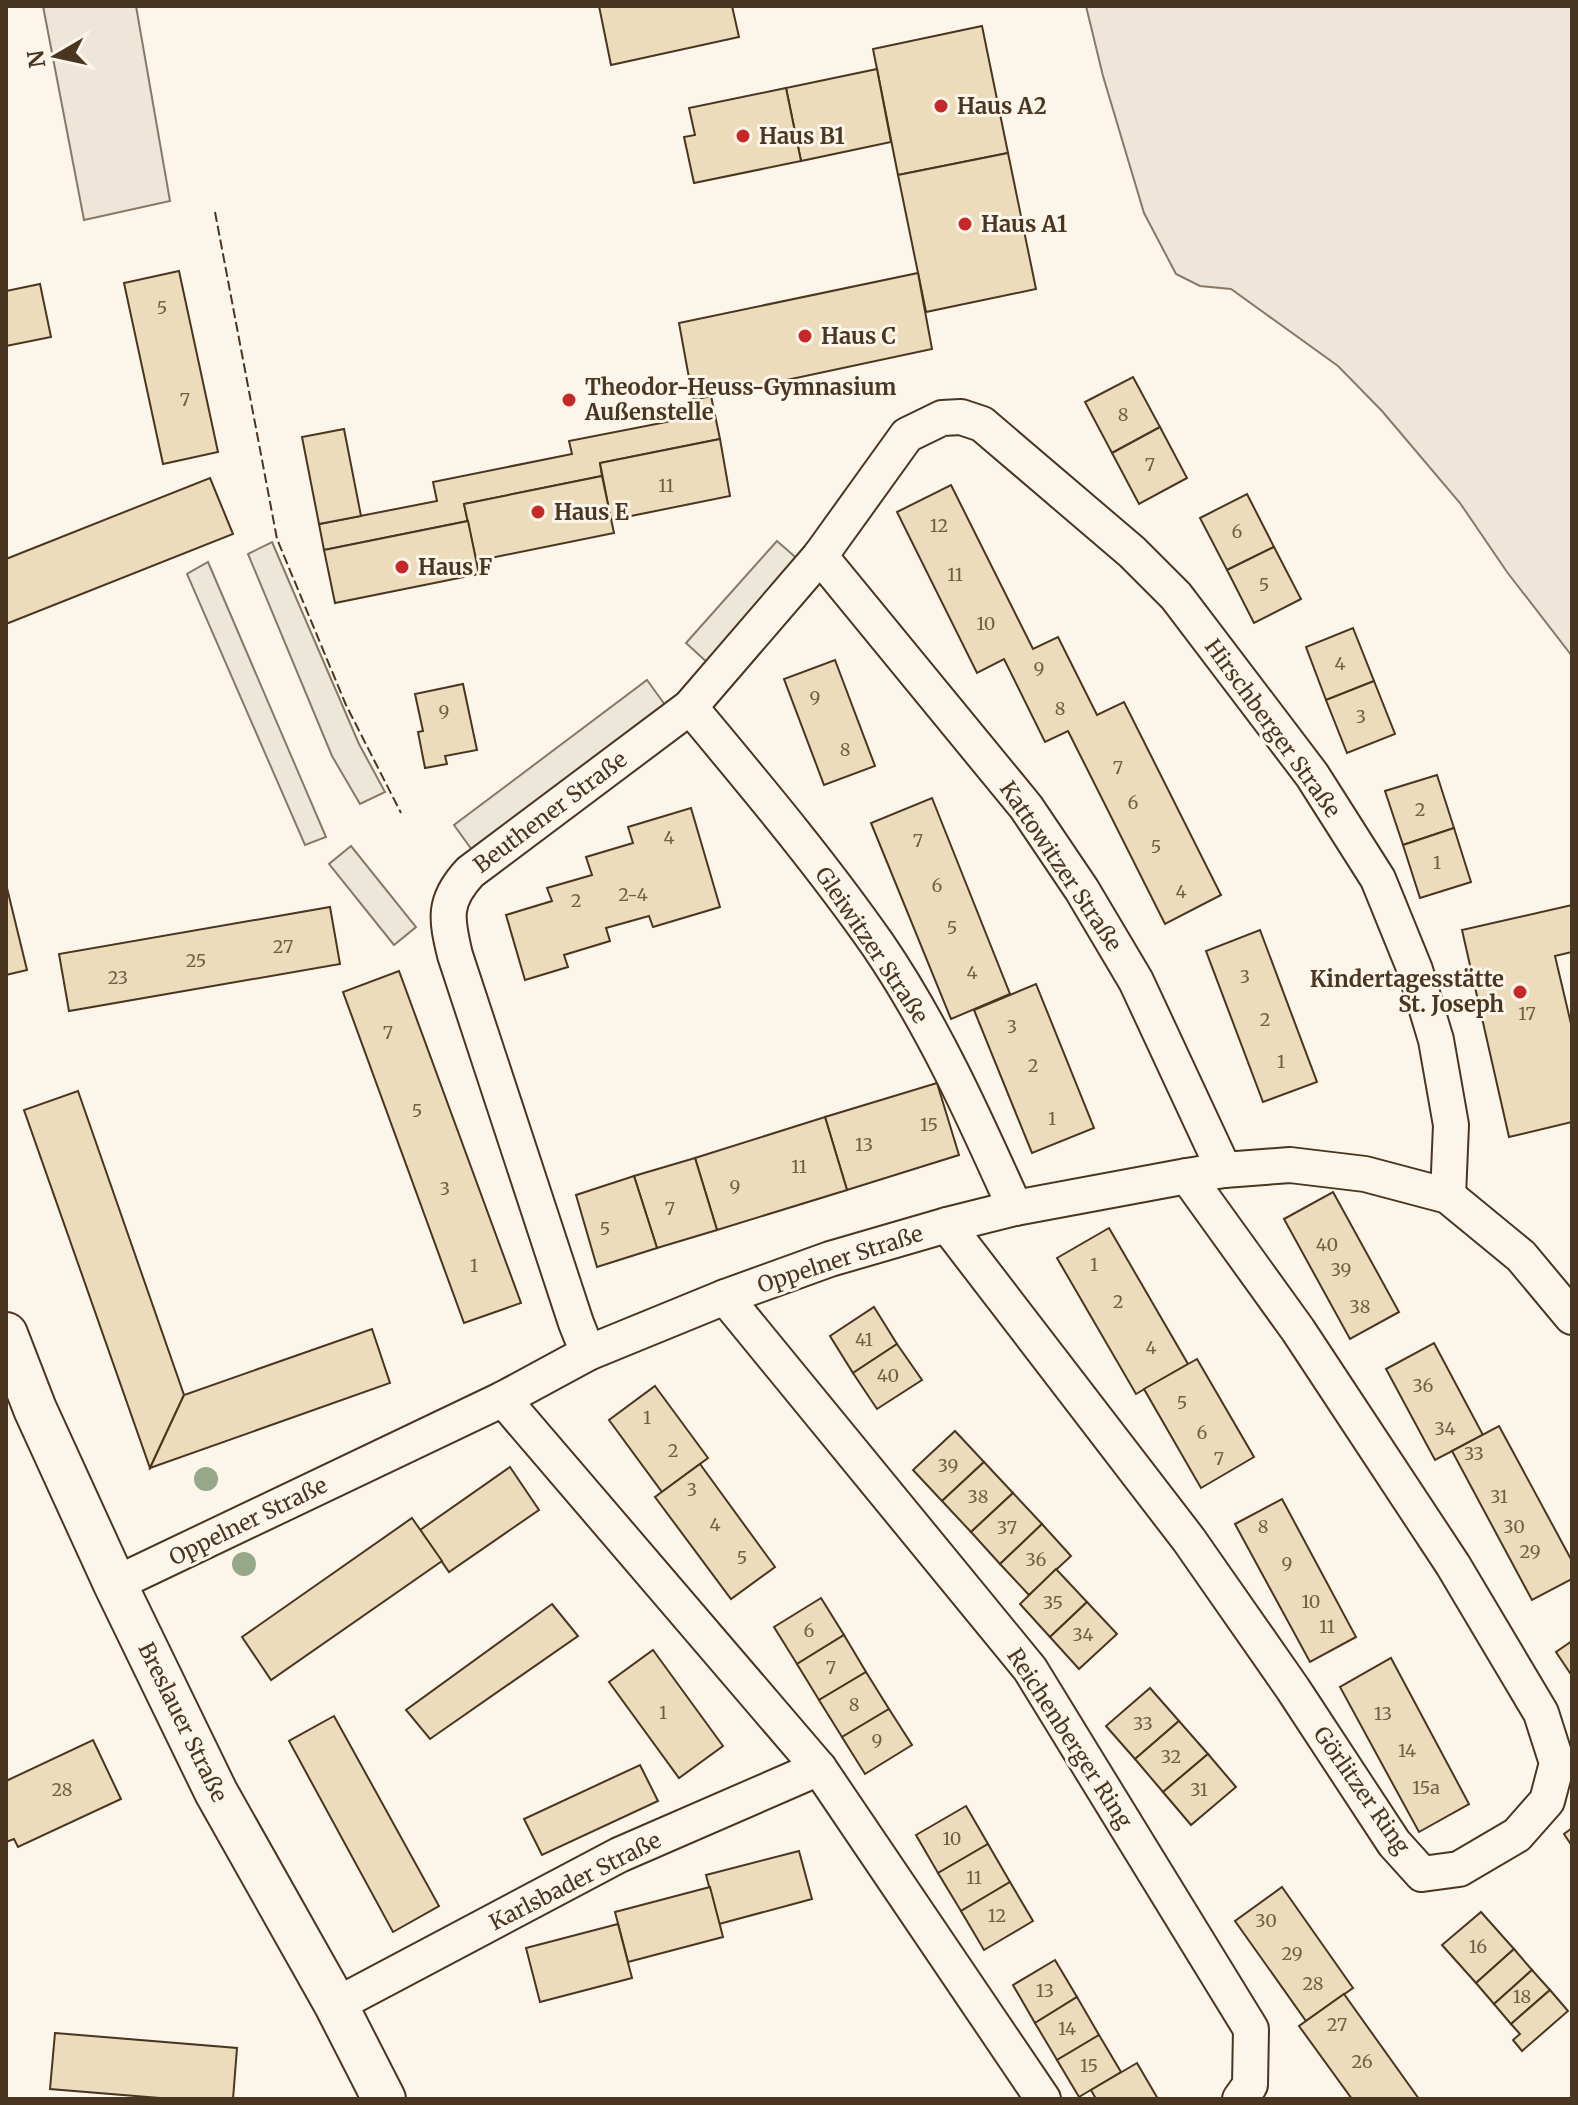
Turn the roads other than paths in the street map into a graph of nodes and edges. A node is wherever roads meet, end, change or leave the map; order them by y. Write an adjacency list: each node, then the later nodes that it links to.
1 (942, 418): 2 (street, Beuthener Straße); 6 (street, Hirschberger Straße)
2 (820, 556): 3 (street, Beuthener Straße); 4 (street, Kattowitzer Straße)
3 (690, 707): 7 (street, Gleiwitzer Straße); 12 (street, Beuthener Straße)
4 (1224, 1170): 5 (street, Oppelner Straße); 6 (street, Oppelner Straße)
5 (1187, 1176): 7 (street, Oppelner Straße); 8 (street, Görlitzer Ring)
6 (1448, 1196): 10 (street, Oppelner Straße)
7 (1015, 1208): 8 (street, Oppelner Straße)
8 (947, 1225): 9 (street, Oppelner Straße)
9 (725, 1297): 12 (street, Oppelner Straße); 19 (street, Reichenberger Ring)
10 (1572, 1317)
11 (6, 1334): 14 (street, Breslauer Straße)
12 (588, 1353): 13 (street, Oppelner Straße)
13 (503, 1399): 14 (street, Oppelner Straße); 15 (street)
14 (115, 1584): 16 (street, Breslauer Straße)
15 (819, 1768): 16 (street, Karlsbader Straße); 18 (street)
16 (336, 2005): 17 (street, Breslauer Straße)
17 (384, 2099)
18 (1043, 2099)
19 (1240, 2099)

